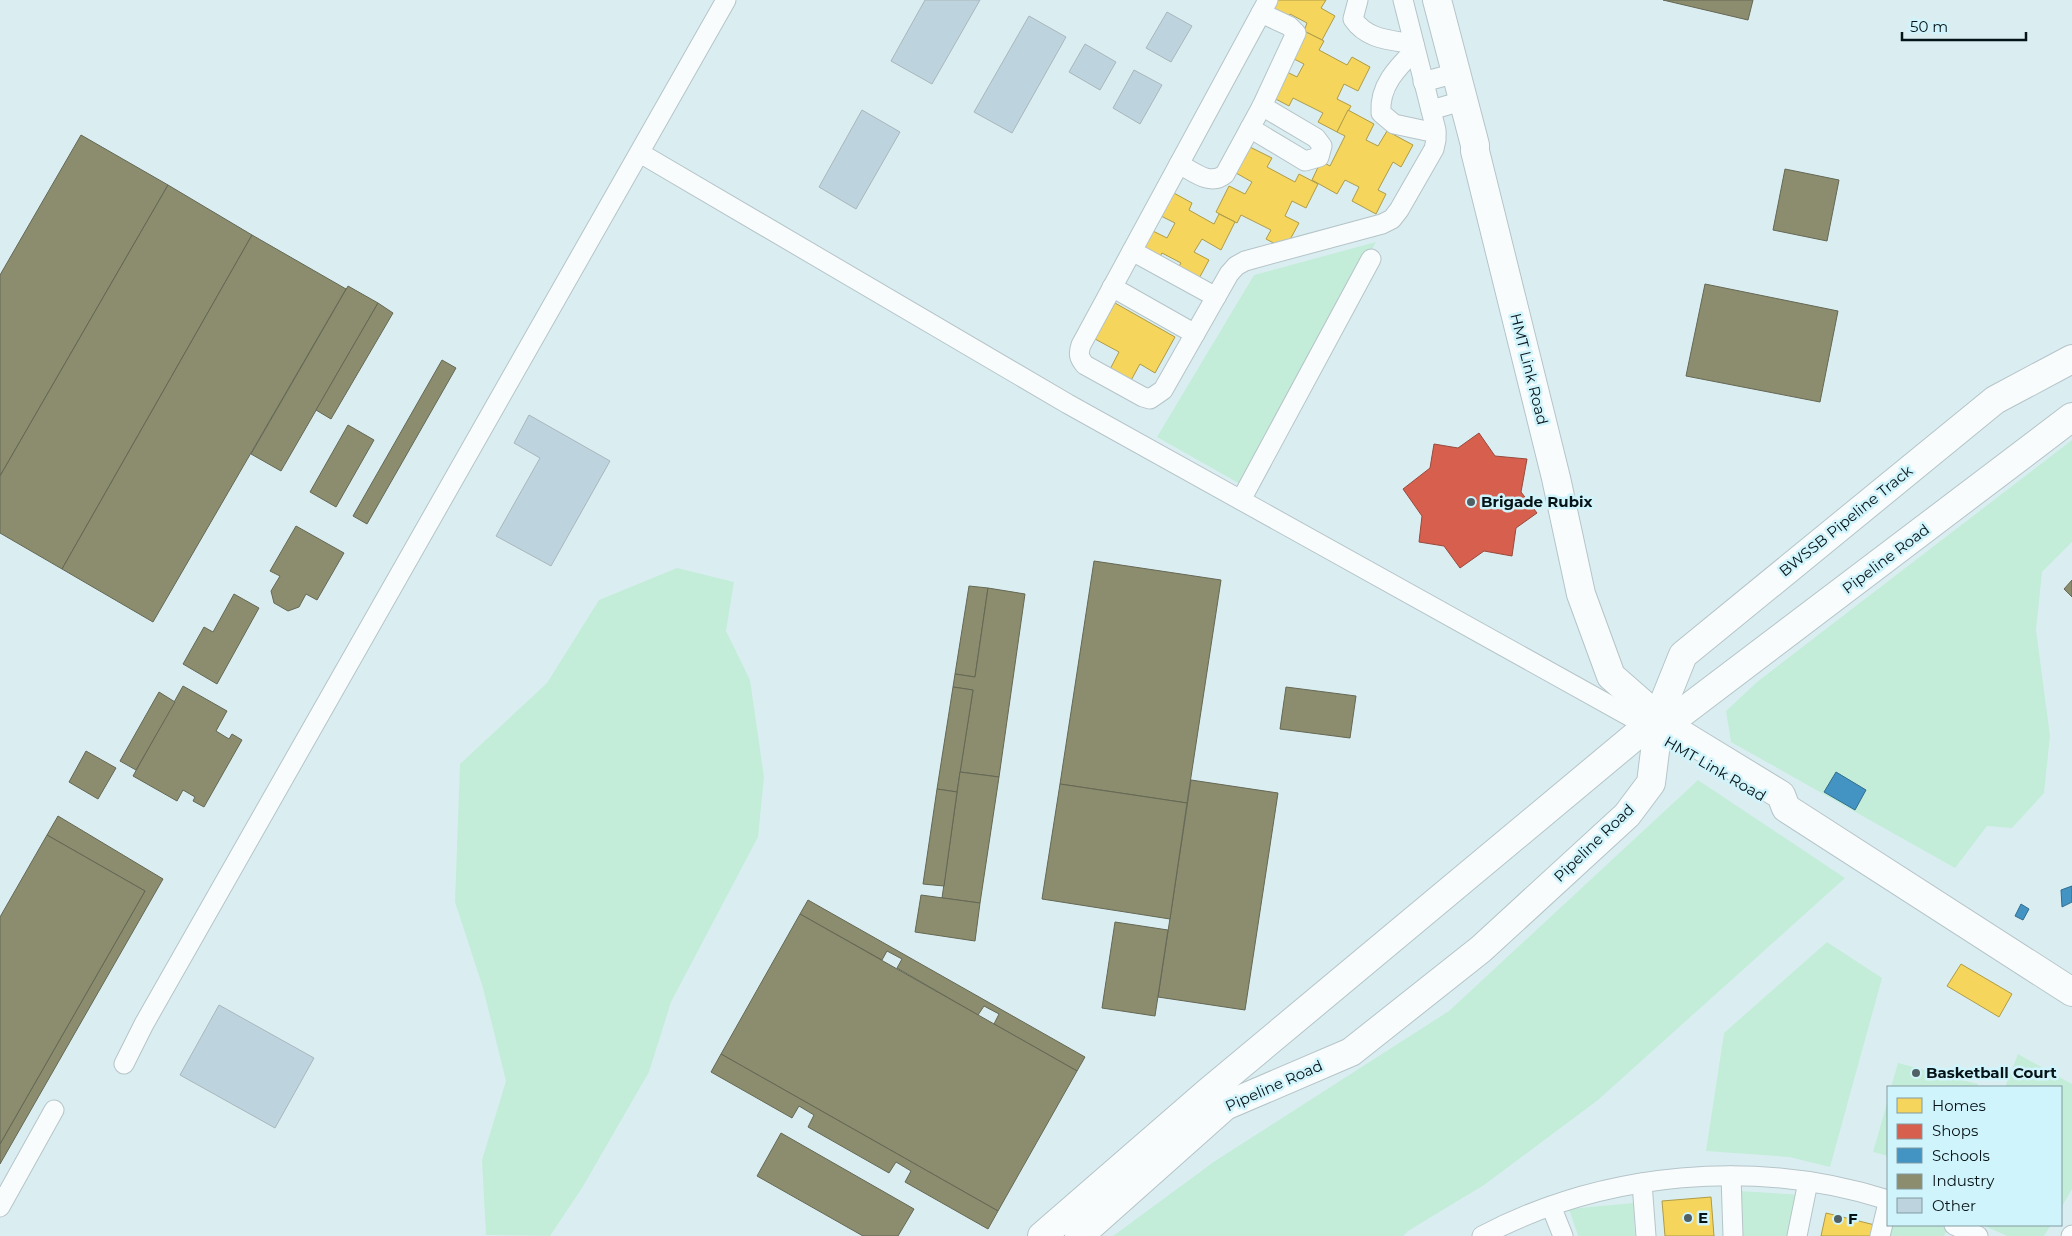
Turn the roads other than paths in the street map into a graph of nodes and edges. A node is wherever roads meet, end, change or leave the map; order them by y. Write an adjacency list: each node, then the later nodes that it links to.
1 (726, 0): 14 (street)
2 (1358, 0): 6 (street)
3 (1403, 0): 6 (street)
4 (1438, 0): 7 (main road, HMT Link Road)
5 (1264, 6): 10 (street); 15 (street)
6 (1415, 47): 8 (street); 13 (street)
7 (1456, 74): 8 (street); 9 (main road, HMT Link Road)
8 (1423, 82): 11 (street)
9 (1462, 101): 11 (street); 24 (main road, HMT Link Road)
10 (1262, 106): 12 (street); 12 (street)
11 (1430, 110): 13 (street)
12 (1250, 128): 15 (street)
13 (1436, 133): 19 (street)
14 (640, 152): 23 (street); 26 (street)
15 (1179, 164): 16 (street)
16 (1132, 251): 18 (street); 19 (street)
17 (1372, 260): 23 (street)
18 (1112, 287): 20 (street); 20 (street)
19 (1216, 297): 20 (street)
20 (1195, 334)
21 (2072, 359): 24 (main road, BWSSB Pipeline Track)
22 (2072, 417): 24 (main road, Pipeline Road)
23 (1241, 500): 24 (street)
24 (1657, 726): 25 (main road, HMT Link Road); 36 (main road, Pipeline Road); 37 (main road, Pipeline Road)
25 (2072, 992)
26 (124, 1064)
27 (54, 1110): 34 (street)
28 (1731, 1176): 29 (street); 30 (street); 41 (street)
29 (1808, 1182): 31 (street); 42 (street)
30 (1642, 1183): 33 (street); 40 (street)
31 (1887, 1201)
32 (1887, 1205): 43 (street)
33 (1551, 1206): 38 (street); 39 (street)
34 (0, 1207)
35 (1956, 1226): 44 (street)
36 (1042, 1236)
37 (1079, 1236)
38 (1482, 1236)
39 (1563, 1236)
40 (1646, 1236)
41 (1733, 1236)
42 (1797, 1236)
43 (1880, 1236)
44 (1978, 1236)

